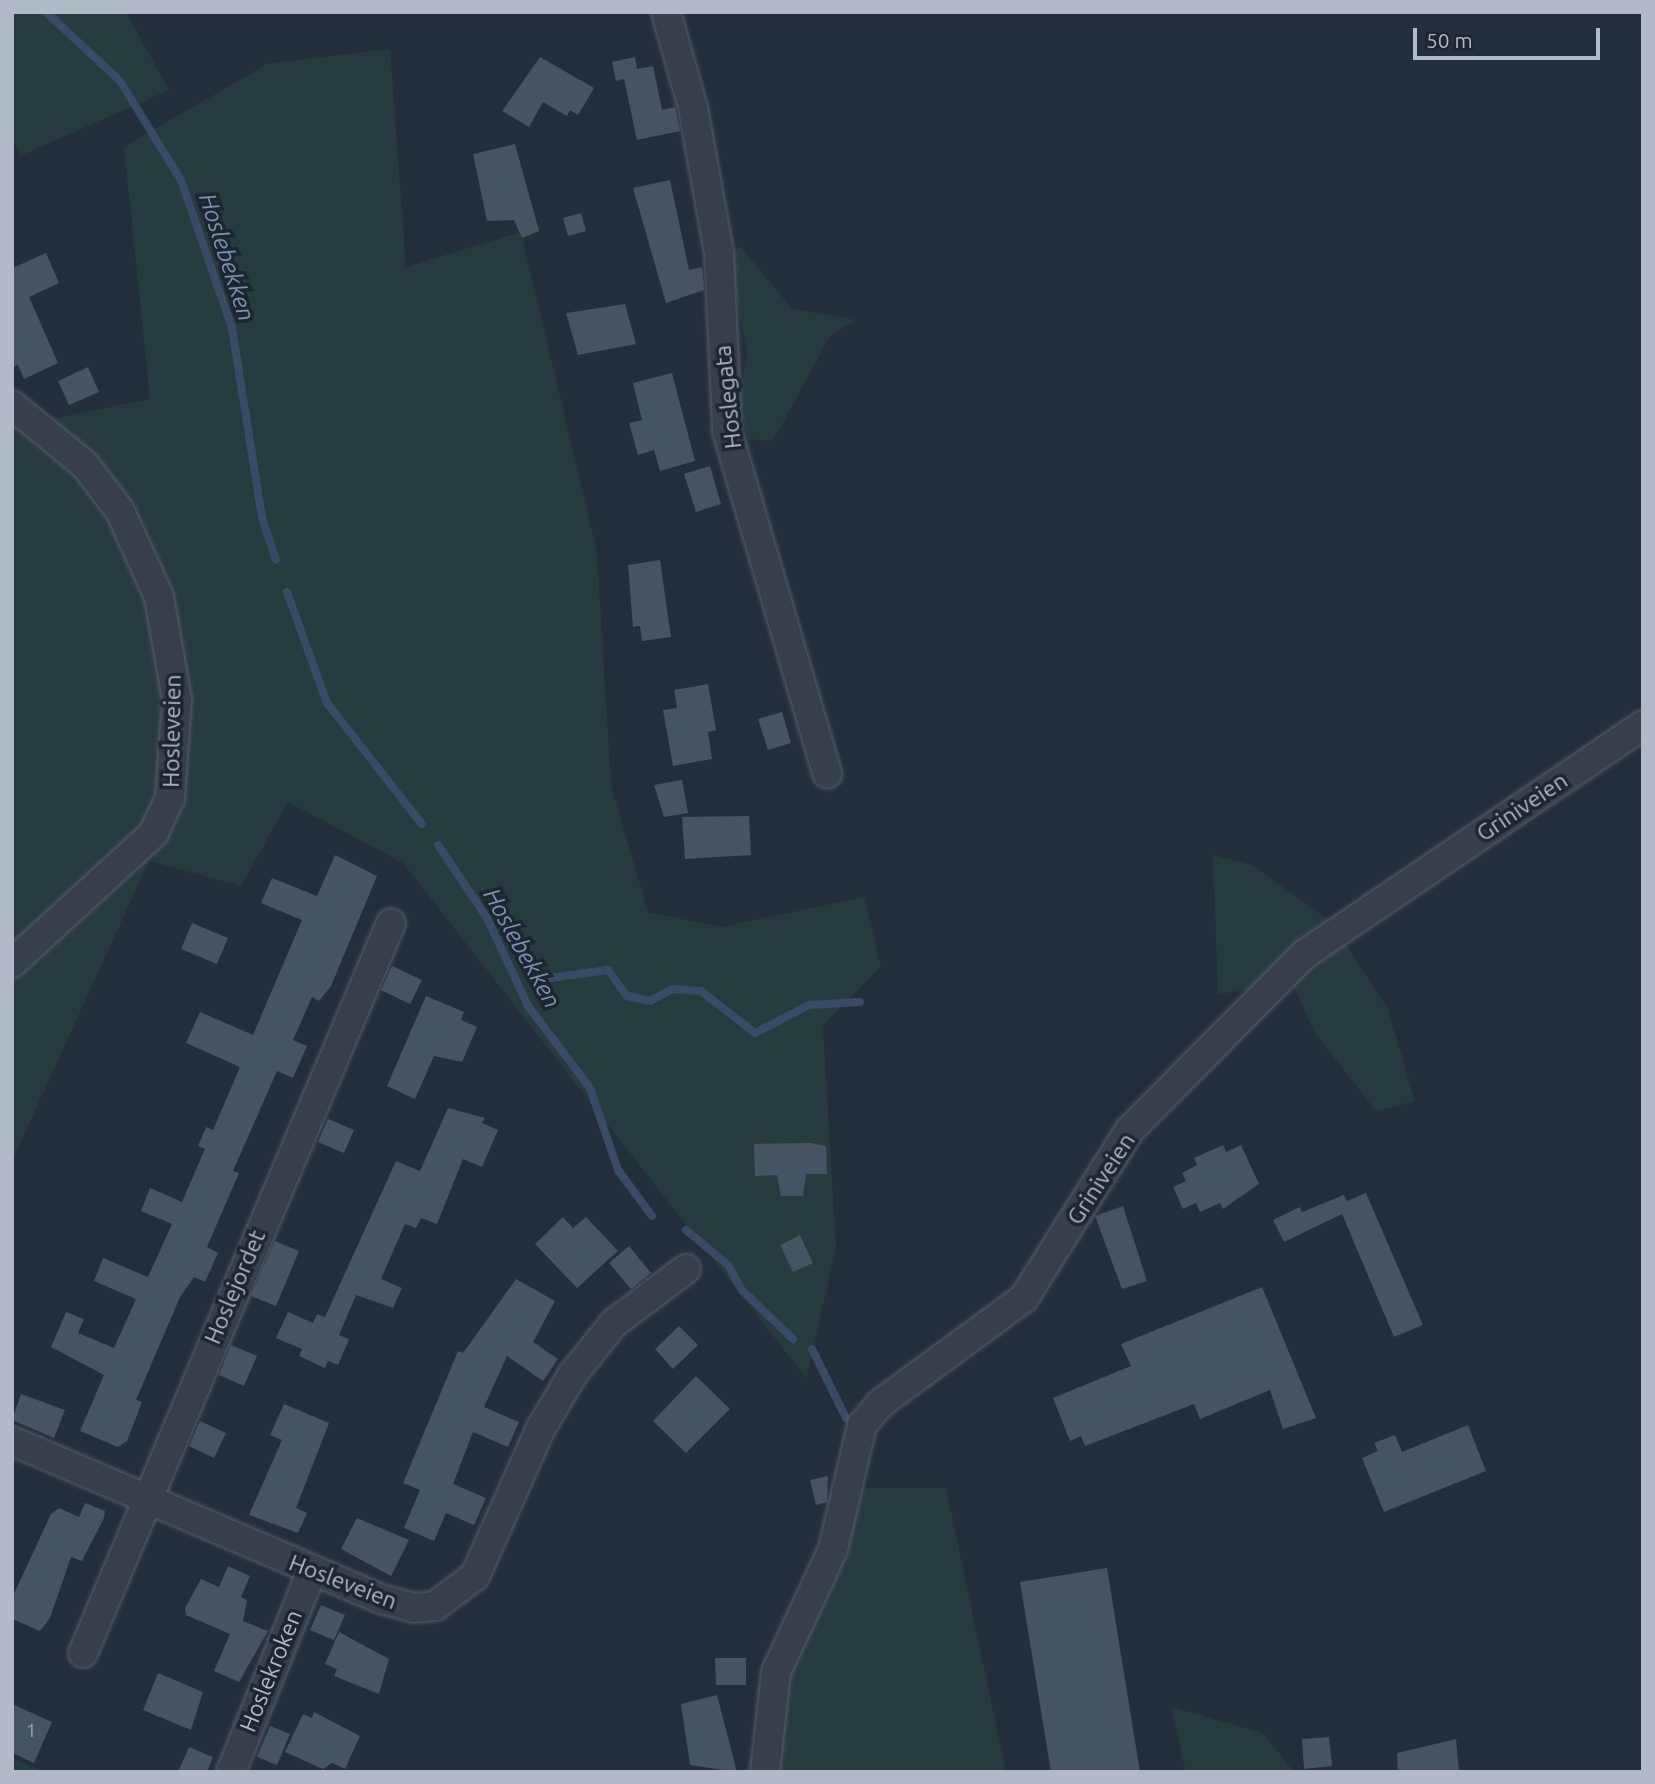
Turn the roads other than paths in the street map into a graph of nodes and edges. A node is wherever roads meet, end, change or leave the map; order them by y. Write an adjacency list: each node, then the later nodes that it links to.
1 (666, 12): 4 (street, Hoslegata)
2 (12, 405): 6 (street, Hosleveien)
3 (1643, 725): 13 (street, Griniveien)
4 (827, 774)
5 (390, 923): 9 (street, Hoslejordet)
6 (12, 963)
7 (686, 1269): 10 (street, Hosleveien)
8 (12, 1441): 9 (street, Hosleveien)
9 (144, 1499): 10 (street, Hosleveien); 11 (street, Hoslejordet)
10 (312, 1572): 12 (street, Hoslekroken)
11 (83, 1653)
12 (231, 1772)
13 (765, 1772)

